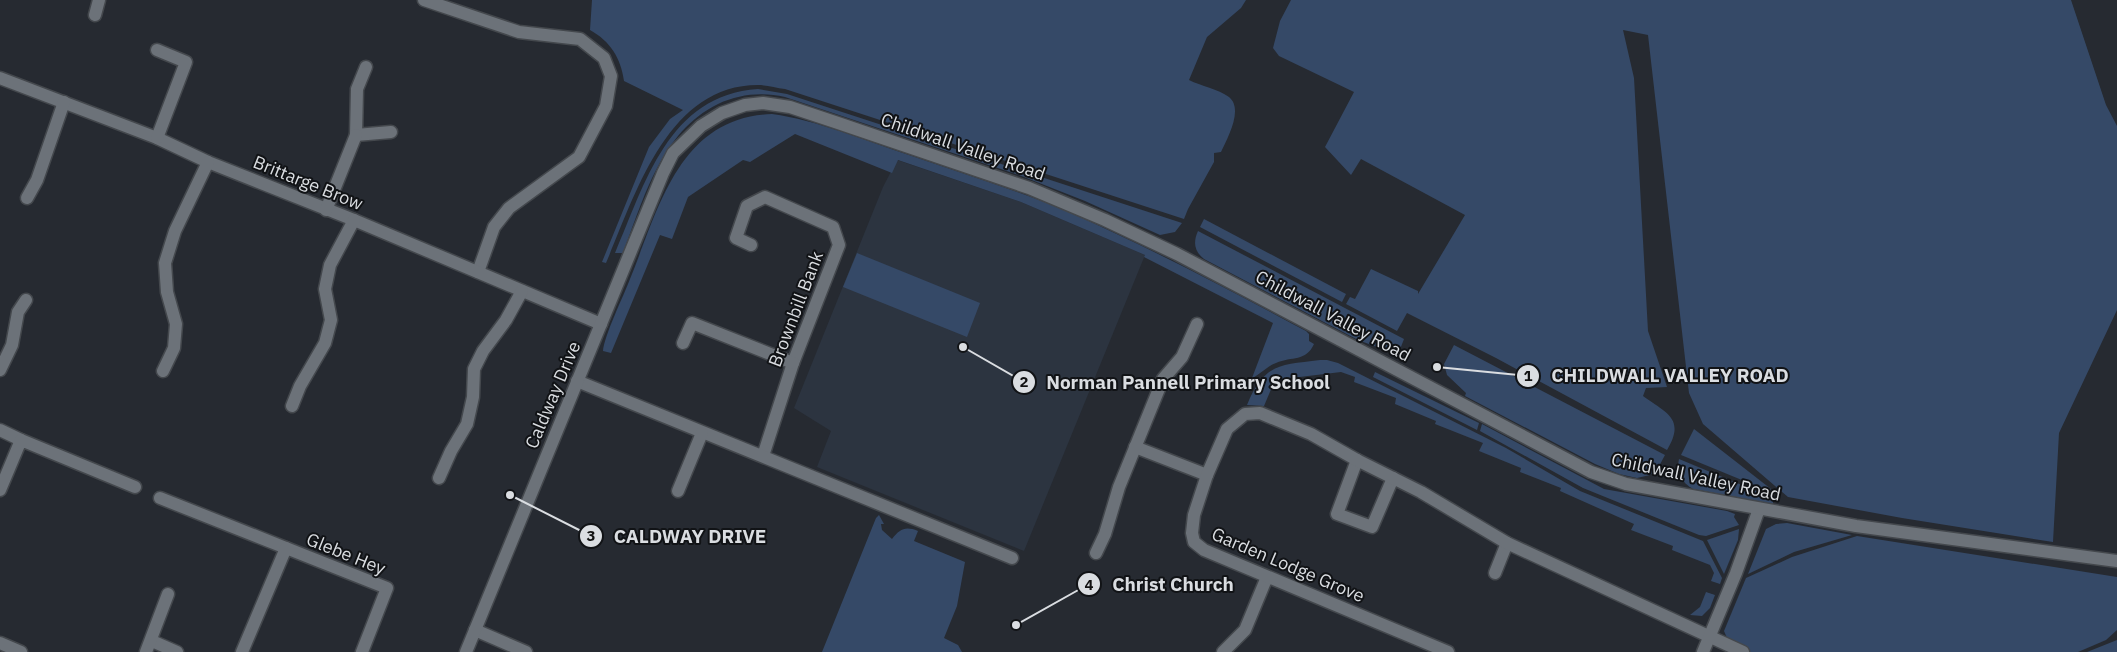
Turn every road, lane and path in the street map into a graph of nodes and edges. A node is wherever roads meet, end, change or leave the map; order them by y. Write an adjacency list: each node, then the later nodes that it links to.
1 (99, 0): 3 (street)
2 (424, 0): 17 (street)
3 (95, 15)
4 (157, 50): 10 (street)
5 (366, 67): 9 (street)
6 (0, 78): 7 (street, Brittarge Brow)
7 (64, 102): 10 (street, Brittarge Brow); 13 (street)
8 (390, 132): 9 (street)
9 (356, 135): 14 (street)
10 (156, 138): 12 (street, Brittarge Brow)
11 (673, 153): 20 (street, Caldway Drive); 41 (street, Childwall Valley Road)
12 (208, 162): 14 (street, Brittarge Brow); 25 (street)
13 (27, 198)
14 (326, 210): 15 (street, Brittarge Brow)
15 (354, 220): 17 (street, Brittarge Brow); 27 (street)
16 (751, 245): 23 (street, Brownbill Bank)
17 (478, 272): 18 (street, Brittarge Brow)
18 (522, 291): 20 (street, Brittarge Brow); 35 (street)
19 (26, 300): 24 (street)
20 (601, 324): 26 (street, Caldway Drive)
21 (1197, 324): 31 (street)
22 (683, 343): 23 (street)
23 (793, 363): 32 (street, Brownbill Bank)
24 (0, 370)
25 (163, 371)
26 (577, 381): 29 (street); 50 (street, Caldway Drive)
27 (292, 406)
28 (0, 430): 30 (street)
29 (702, 433): 32 (street); 39 (street)
30 (21, 440): 37 (street); 38 (street)
31 (1135, 447): 34 (street); 44 (street)
32 (762, 456): 45 (street)
33 (1357, 460): 34 (street, Garden Lodge Grove); 36 (street, Garden Lodge Grove); 36 (street)
34 (1208, 475): 48 (street, Garden Lodge Grove)
35 (439, 478)
36 (1393, 478): 42 (street, Garden Lodge Grove)
37 (135, 487)
38 (0, 490)
39 (678, 491)
40 (160, 498): 43 (street, Glebe Hey)
41 (1759, 509): 46 (street, Childwall Valley Road); 51 (street)
42 (1507, 543): 47 (street); 51 (street, Garden Lodge Grove)
43 (286, 548): 56 (street, Glebe Hey); 57 (street, Glebe Hey)
44 (1096, 553)
45 (1012, 558)
46 (2117, 562)
47 (1495, 574)
48 (1267, 577): 60 (street); 61 (street, Garden Lodge Grove)
49 (168, 594): 53 (street)
50 (475, 630): 58 (street, Caldway Drive); 59 (street)
51 (1710, 636): 62 (street); 63 (street, Garden Lodge Grove)
52 (0, 643): 54 (street)
53 (149, 646): 55 (street)
54 (22, 652)
55 (178, 652)
56 (242, 652)
57 (362, 652)
58 (466, 652)
59 (526, 652)
60 (1223, 652)
61 (1448, 652)
62 (1703, 652)
63 (1743, 652)

